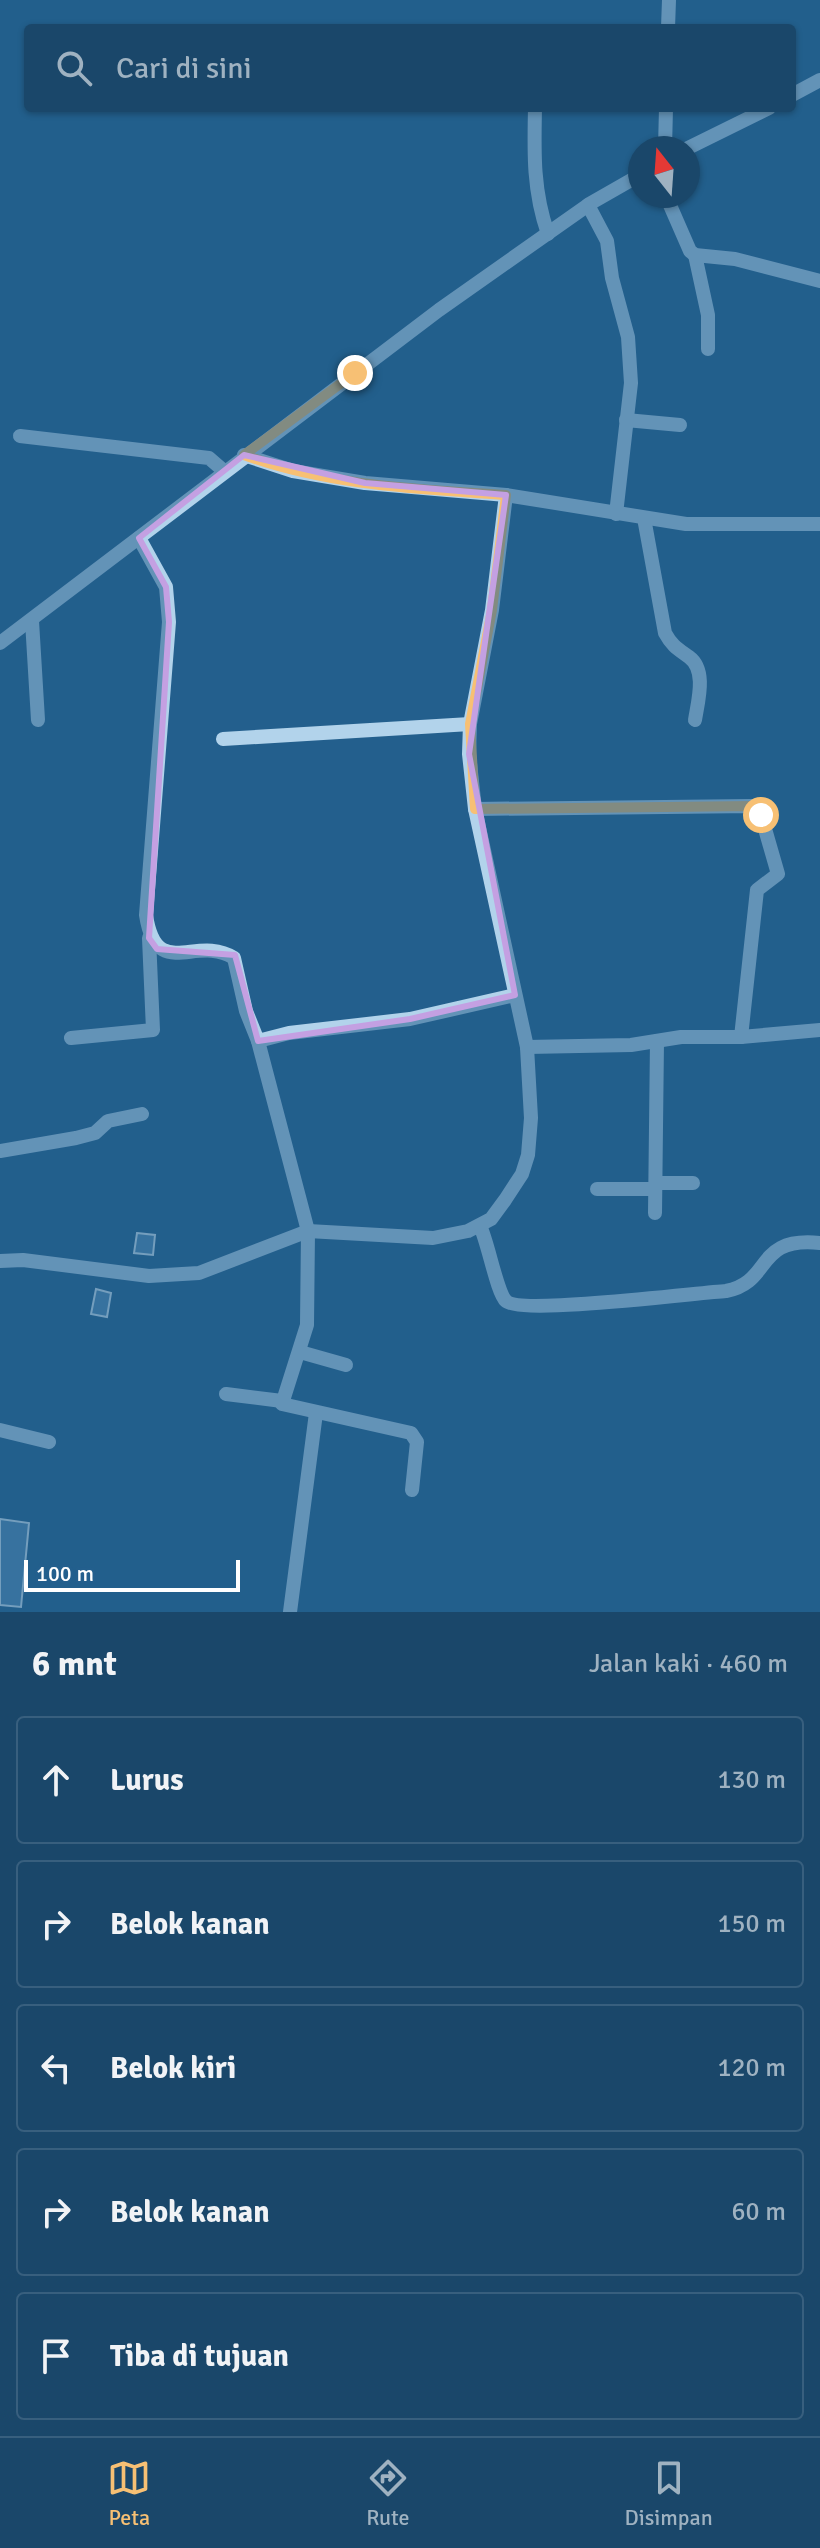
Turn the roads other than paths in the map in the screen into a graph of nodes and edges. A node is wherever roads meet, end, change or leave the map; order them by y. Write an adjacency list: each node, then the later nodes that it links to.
1 (669, 0): 2 (street)
2 (668, 24)
3 (820, 80): 4 (street)
4 (796, 93)
5 (535, 112): 13 (street)
6 (666, 112): 8 (street)
7 (761, 112): 9 (street)
8 (665, 136)
9 (700, 142)
10 (628, 182): 11 (street)
11 (588, 205): 13 (street); 17 (street)
12 (671, 208): 14 (street)
13 (548, 234): 20 (street)
14 (695, 255): 15 (street); 16 (street)
15 (820, 281)
16 (708, 349)
17 (626, 420): 18 (street); 23 (street)
18 (680, 425)
19 (20, 436): 21 (street)
20 (244, 455): 21 (street); 22 (street)
21 (224, 471): 26 (street)
22 (506, 495): 23 (street); 31 (street)
23 (616, 514): 24 (street)
24 (644, 518): 25 (street); 30 (street)
25 (820, 524)
26 (139, 538): 27 (street); 34 (street)
27 (32, 621): 28 (street); 29 (street)
28 (0, 643)
29 (38, 720)
30 (695, 720)
31 (470, 724): 32 (street); 33 (street)
32 (223, 739)
33 (475, 809): 35 (street); 37 (street)
34 (149, 938): 38 (street); 39 (street)
35 (515, 995): 39 (street); 41 (street)
36 (820, 1030): 37 (street)
37 (741, 1037): 40 (street)
38 (71, 1038)
39 (258, 1041): 49 (street)
40 (657, 1041): 41 (street); 45 (street)
41 (527, 1047): 48 (street)
42 (142, 1114): 43 (street)
43 (0, 1151)
44 (693, 1183): 45 (street)
45 (656, 1186): 46 (street); 47 (street)
46 (597, 1189)
47 (655, 1213)
48 (480, 1226): 49 (street); 50 (street)
49 (308, 1231): 51 (street); 52 (street)
50 (820, 1243)
51 (0, 1261)
52 (300, 1352): 53 (street); 55 (street)
53 (346, 1365)
54 (226, 1394): 55 (street)
55 (282, 1401): 56 (street)
56 (316, 1413): 59 (street); 60 (street)
57 (0, 1430): 58 (street)
58 (49, 1442)
59 (412, 1490)
60 (290, 1612)

